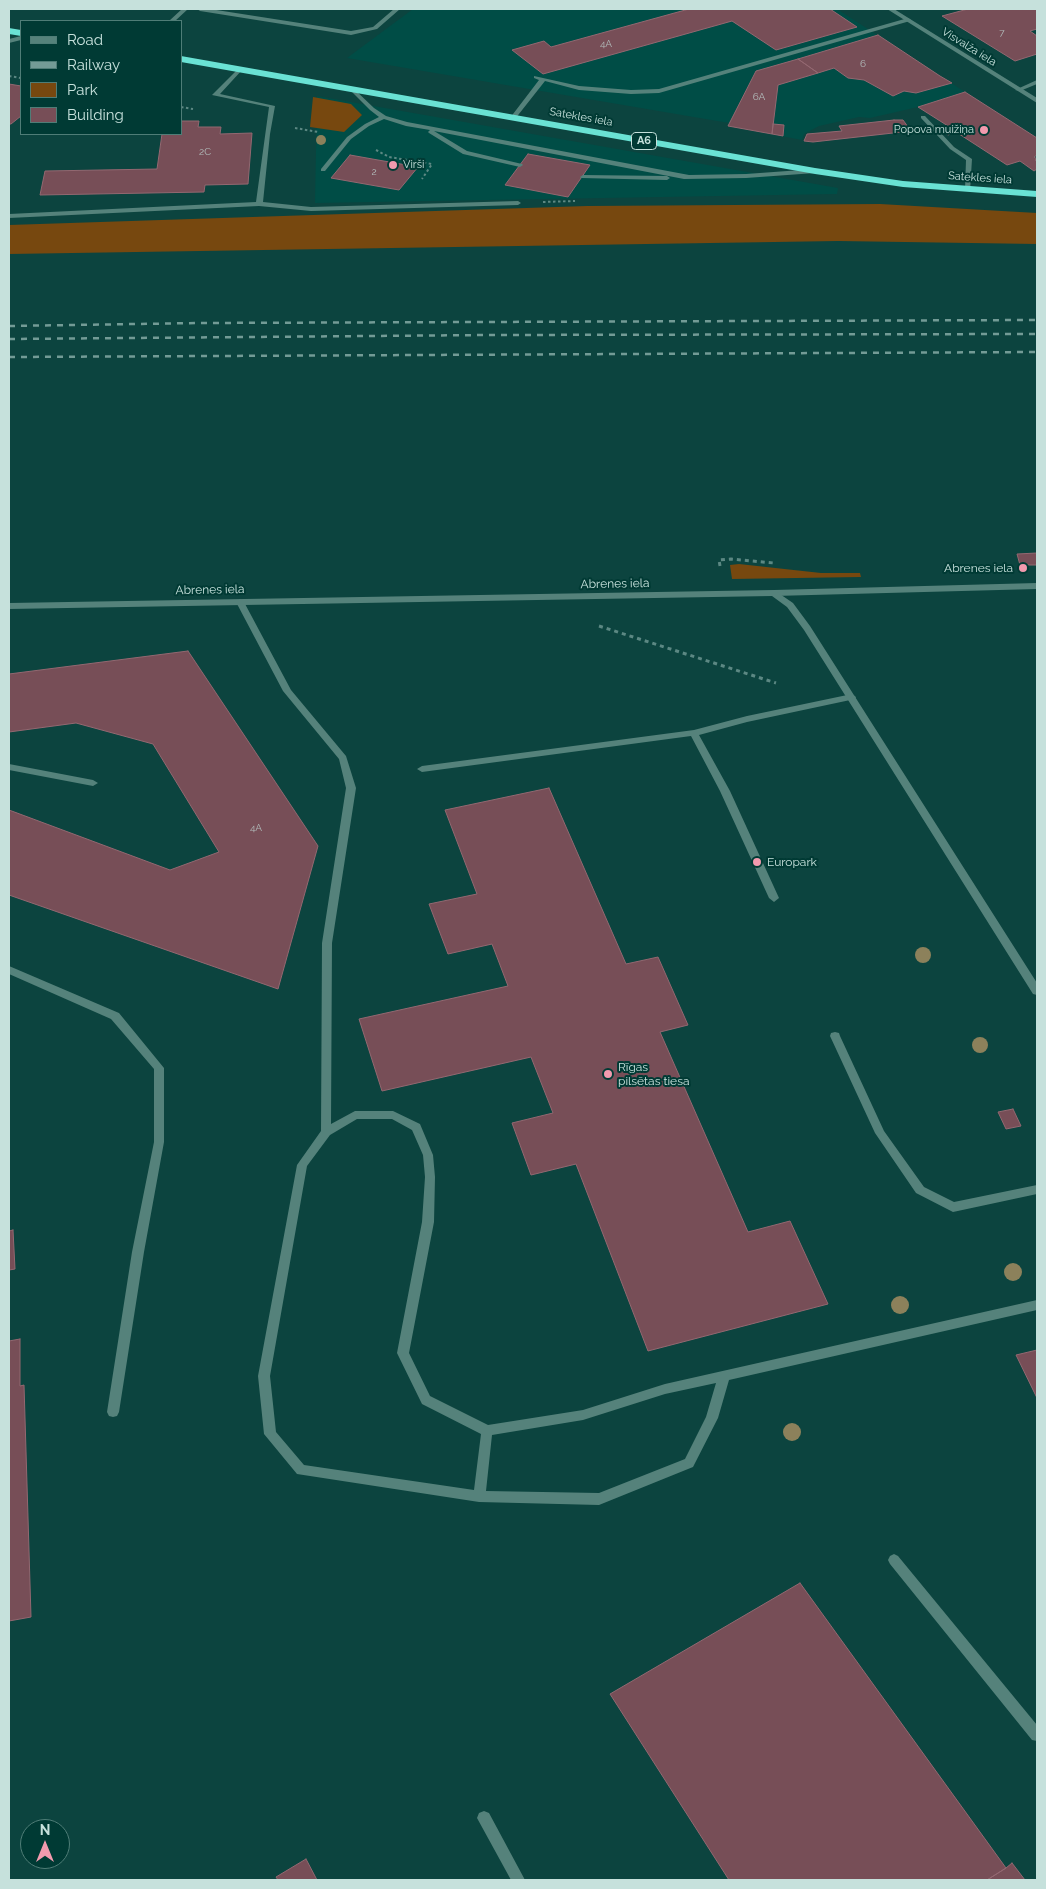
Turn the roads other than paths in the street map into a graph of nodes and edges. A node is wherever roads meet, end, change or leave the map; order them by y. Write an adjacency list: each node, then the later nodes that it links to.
1 (185, 9): 5 (street)
2 (200, 9): 3 (street)
3 (397, 9)
4 (890, 9): 6 (street, Visvalža iela)
5 (173, 20)
6 (908, 20): 11 (street, Visvalža iela); 15 (street)
7 (182, 59): 8 (highway, Satekles iela / A6)
8 (240, 69): 10 (highway, Satekles iela / A6); 25 (street)
9 (1037, 82): 11 (street)
10 (353, 90): 13 (street); 15 (highway, Satekles iela / A6)
11 (1018, 90): 12 (street, Visvalža iela)
12 (1037, 101)
13 (384, 117): 16 (street); 18 (street)
14 (923, 117): 22 (street)
15 (513, 118): 19 (highway, Satekles iela / A6)
16 (421, 127): 17 (street); 21 (street)
17 (520, 165)
18 (322, 170)
19 (815, 171): 21 (street); 22 (highway, Satekles iela / A6)
20 (583, 177): 21 (street)
21 (689, 177)
22 (968, 190): 23 (highway, Satekles iela / A6)
23 (1037, 194)
24 (518, 203): 25 (street)
25 (259, 204): 26 (street)
26 (9, 216)
27 (1035, 586): 28 (street, Abrenes iela); 29 (street)
28 (774, 593): 30 (street, Abrenes iela); 32 (street)
29 (1037, 594)
30 (240, 602): 31 (street, Abrenes iela); 41 (street)
31 (9, 606)
32 (852, 697): 33 (street); 39 (street)
33 (694, 733): 35 (street); 37 (street)
34 (9, 767): 36 (street)
35 (422, 769)
36 (93, 783)
37 (774, 898)
38 (9, 970): 45 (street)
39 (1037, 991)
40 (835, 1036): 42 (street)
41 (326, 1132): 46 (street); 47 (street)
42 (1037, 1190)
43 (1037, 1305): 44 (street)
44 (724, 1376): 46 (street); 47 (street)
45 (113, 1412)
46 (487, 1431): 47 (street)
47 (479, 1496)
48 (894, 1560): 49 (street)
49 (1037, 1735)
50 (484, 1818): 51 (street)
51 (518, 1880)

